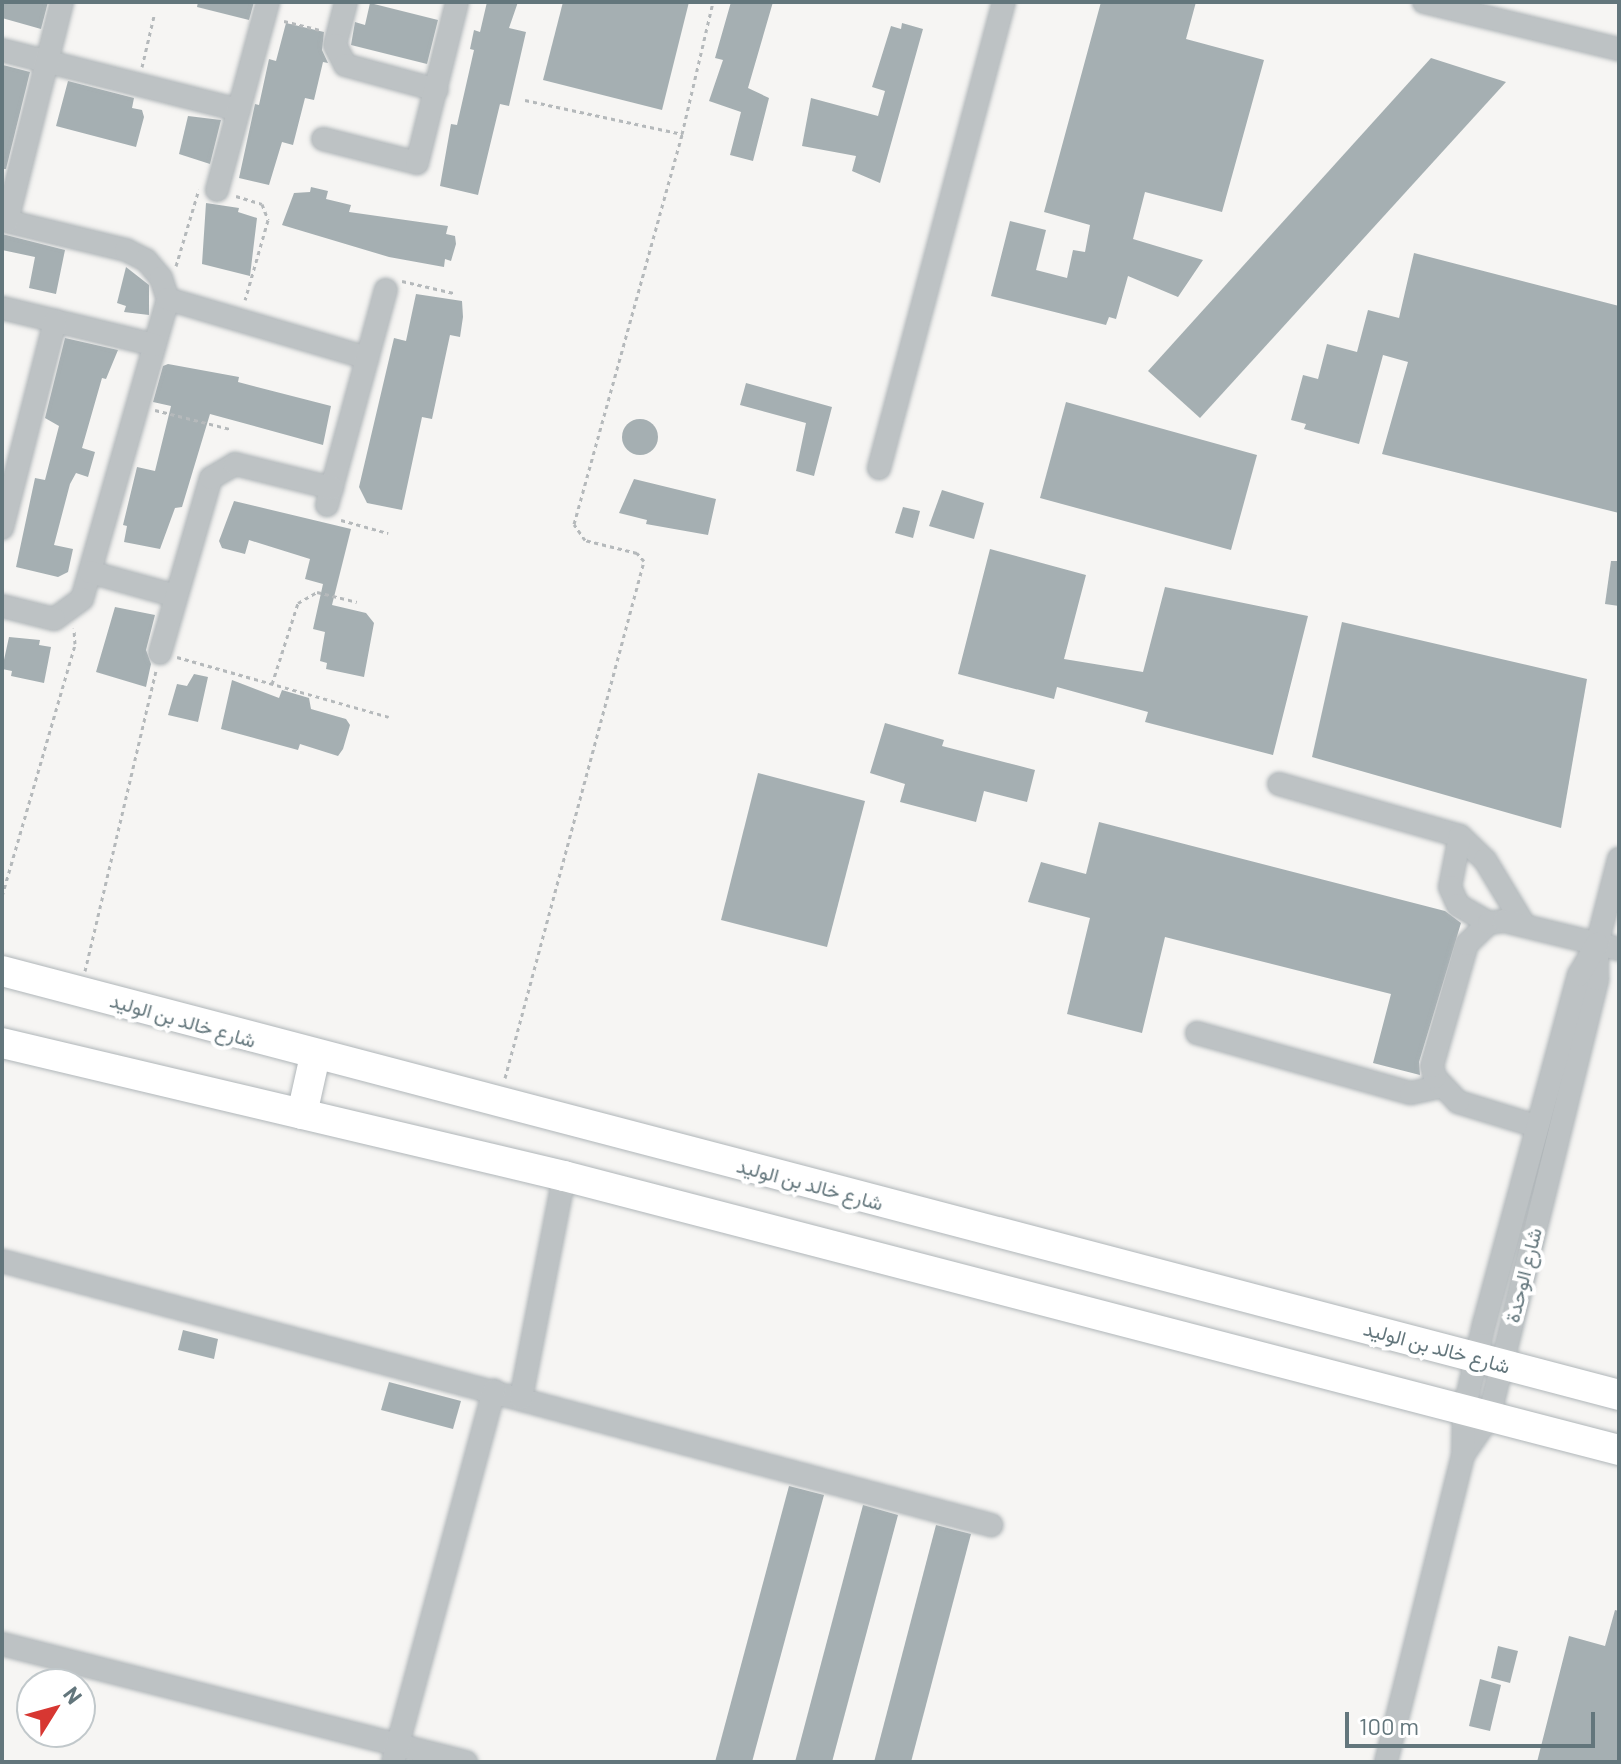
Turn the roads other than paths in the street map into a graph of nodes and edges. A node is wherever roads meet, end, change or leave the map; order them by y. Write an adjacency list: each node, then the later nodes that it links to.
1 (62, 2): 9 (street)
2 (346, 2): 10 (street)
3 (457, 2): 10 (street)
4 (1424, 2): 7 (street)
5 (1001, 6): 22 (street)
6 (266, 9): 11 (street)
7 (1619, 49)
8 (2, 50): 9 (street)
9 (46, 61): 11 (street); 14 (street)
10 (437, 90): 12 (street)
11 (239, 110): 13 (street)
12 (323, 139)
13 (217, 190)
14 (4, 221): 16 (street)
15 (386, 290): 20 (street)
16 (168, 299): 19 (street); 20 (street)
17 (2, 308): 18 (street)
18 (55, 321): 19 (street); 21 (street)
19 (155, 345): 24 (street)
20 (367, 358): 25 (street)
21 (13, 440): 23 (street)
22 (879, 468)
23 (2, 528)
24 (90, 572): 25 (street); 26 (street)
25 (176, 596): 27 (street)
26 (2, 606)
27 (160, 653)
28 (1279, 784): 29 (street)
29 (1460, 836): 31 (street); 32 (street)
30 (1619, 859): 33 (street, شارع الوحدة)
31 (1489, 923): 32 (street); 38 (street)
32 (1523, 923): 33 (street)
33 (1608, 946): 40 (street, شارع الوحدة); 43 (street, شارع الوحدة)
34 (2, 971): 37 (main road, شارع خالد بن الوليد)
35 (1197, 1033): 38 (street)
36 (2, 1043): 39 (main road)
37 (315, 1056): 39 (main road); 43 (main road, شارع خالد بن الوليد)
38 (1440, 1087): 40 (street)
39 (302, 1114): 41 (main road)
40 (1536, 1126): 43 (street, شارع الوحدة)
41 (564, 1176): 46 (street); 47 (main road)
42 (2, 1261): 44 (street)
43 (1488, 1361): 45 (main road, شارع خالد بن الوليد); 47 (street, شارع الوحدة)
44 (494, 1391): 46 (street); 51 (street)
45 (1619, 1395)
46 (521, 1398): 49 (street)
47 (1477, 1414): 48 (main road); 53 (street, شارع الوحدة)
48 (1619, 1450)
49 (991, 1525)
50 (2, 1644): 51 (street)
51 (395, 1753): 52 (street)
52 (466, 1762)
53 (1386, 1762)

